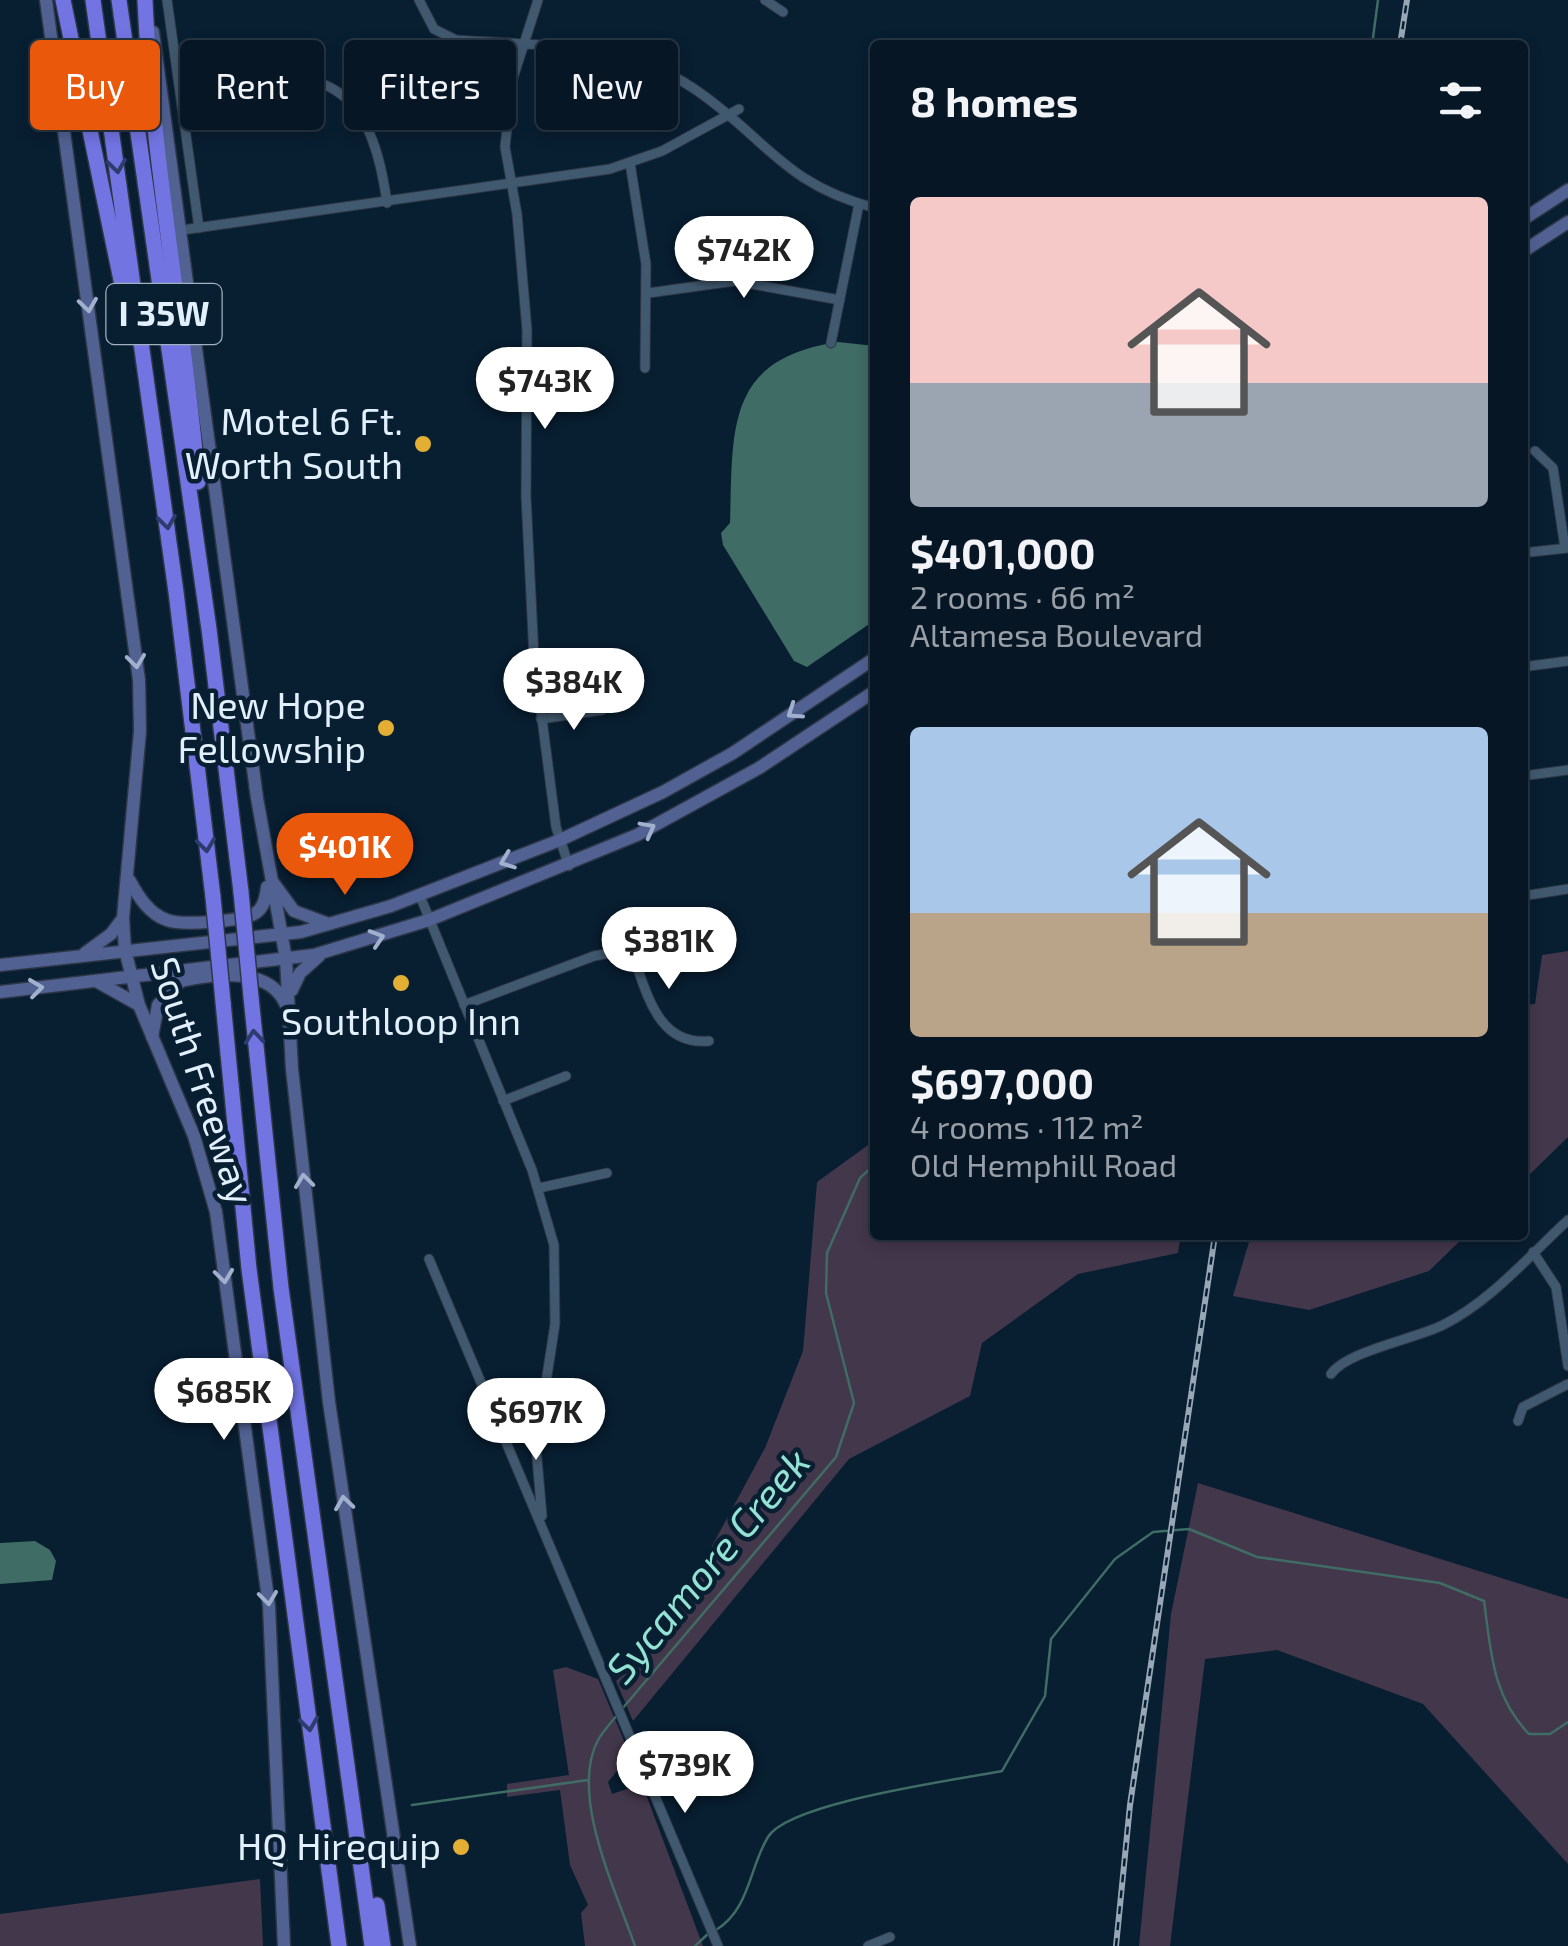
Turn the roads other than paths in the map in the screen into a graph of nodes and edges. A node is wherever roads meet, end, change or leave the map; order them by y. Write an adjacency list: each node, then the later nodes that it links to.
1 (46, 0): 48 (main road, South Freeway, one-way to 48)
2 (63, 0): 33 (highway)
3 (94, 0): 33 (highway, South Freeway / I 35W, one-way to 33)
4 (119, 0): 36 (highway, South Freeway / I 35W)
5 (147, 0): 26 (main road, South Freeway); 36 (highway)
6 (168, 0): 13 (street)
7 (419, 0): 11 (street)
8 (538, 0): 11 (street)
9 (764, 0): 10 (street)
10 (783, 12)
11 (523, 45): 15 (street); 18 (street)
12 (324, 86): 20 (street)
13 (180, 88)
14 (740, 109): 15 (street)
15 (728, 117): 17 (street); 21 (street)
16 (186, 130): 25 (street)
17 (630, 163): 18 (street); 28 (street)
18 (512, 186): 20 (street); 42 (street)
19 (1568, 190): 23 (main road)
20 (387, 202): 25 (street)
21 (859, 204): 22 (street); 29 (street)
22 (870, 207)
23 (1528, 216)
24 (1568, 222): 27 (main road)
25 (199, 228): 26 (street)
26 (182, 230): 47 (main road, South Freeway)
27 (1528, 248)
28 (648, 293): 29 (street); 31 (street)
29 (840, 300): 30 (street)
30 (832, 343)
31 (646, 368)
32 (1535, 451): 34 (street)
33 (159, 467): 87 (highway, South Freeway / I 35W, one-way to 87, bridge)
34 (1566, 548): 35 (street)
35 (1528, 553)
36 (209, 629): 86 (highway, South Freeway / I 35W, one-way to 36, bridge)
37 (870, 661): 45 (main road, one-way to 45)
38 (1568, 661): 39 (street)
39 (1528, 666)
40 (870, 694): 46 (main road, one-way to 40)
41 (602, 710): 42 (street)
42 (541, 719): 45 (street)
43 (1568, 770): 44 (street)
44 (1528, 775)
45 (560, 840): 46 (street); 51 (main road, one-way to 51)
46 (569, 866): 53 (main road)
47 (268, 875): 48 (main road); 54 (main road); 55 (main road, South Freeway)
48 (130, 880): 52 (main road, South Freeway)
49 (1568, 889): 50 (street)
50 (1528, 895)
51 (420, 896): 53 (street); 54 (main road)
52 (123, 918): 58 (main road, South Freeway); 60 (main road)
53 (429, 920): 59 (main road, one-way to 53); 67 (street)
54 (333, 925): 55 (main road)
55 (279, 935): 58 (main road); 61 (main road, South Freeway)
56 (680, 940): 57 (street)
57 (630, 946): 67 (street); 70 (street)
58 (124, 950): 60 (main road); 63 (main road, South Freeway)
59 (324, 953): 61 (main road); 66 (main road)
60 (82, 954): 62 (main road)
61 (286, 959): 63 (main road); 66 (main road, South Freeway)
62 (0, 965)
63 (130, 975): 64 (main road); 68 (main road, South Freeway)
64 (93, 980): 65 (main road, one-way to 64); 68 (main road)
65 (0, 992)
66 (289, 997): 69 (main road, South Freeway)
67 (464, 1005): 73 (street)
68 (139, 1006): 71 (main road, South Freeway)
69 (290, 1022): 71 (main road); 95 (main road, South Freeway, one-way to 69)
70 (710, 1041)
71 (152, 1042): 90 (main road, South Freeway, one-way to 90)
72 (566, 1076): 73 (street)
73 (504, 1101): 75 (street)
74 (607, 1173): 75 (street)
75 (539, 1188): 83 (street)
76 (1568, 1220): 77 (street)
77 (1534, 1252): 79 (street); 80 (street)
78 (429, 1259): 84 (street)
79 (1568, 1366)
80 (1331, 1374)
81 (1568, 1384): 82 (street)
82 (1518, 1421)
83 (537, 1428): 84 (street); 85 (street)
84 (501, 1429): 85 (street)
85 (545, 1534): 89 (street)
86 (365, 1884): 93 (highway, South Freeway / I 35W); 94 (highway)
87 (334, 1910): 91 (highway); 92 (highway, South Freeway / I 35W)
88 (890, 1937): 96 (street)
89 (716, 1943)
90 (284, 1946)
91 (329, 1946)
92 (339, 1946)
93 (372, 1946)
94 (383, 1946)
95 (410, 1946)
96 (868, 1946)

